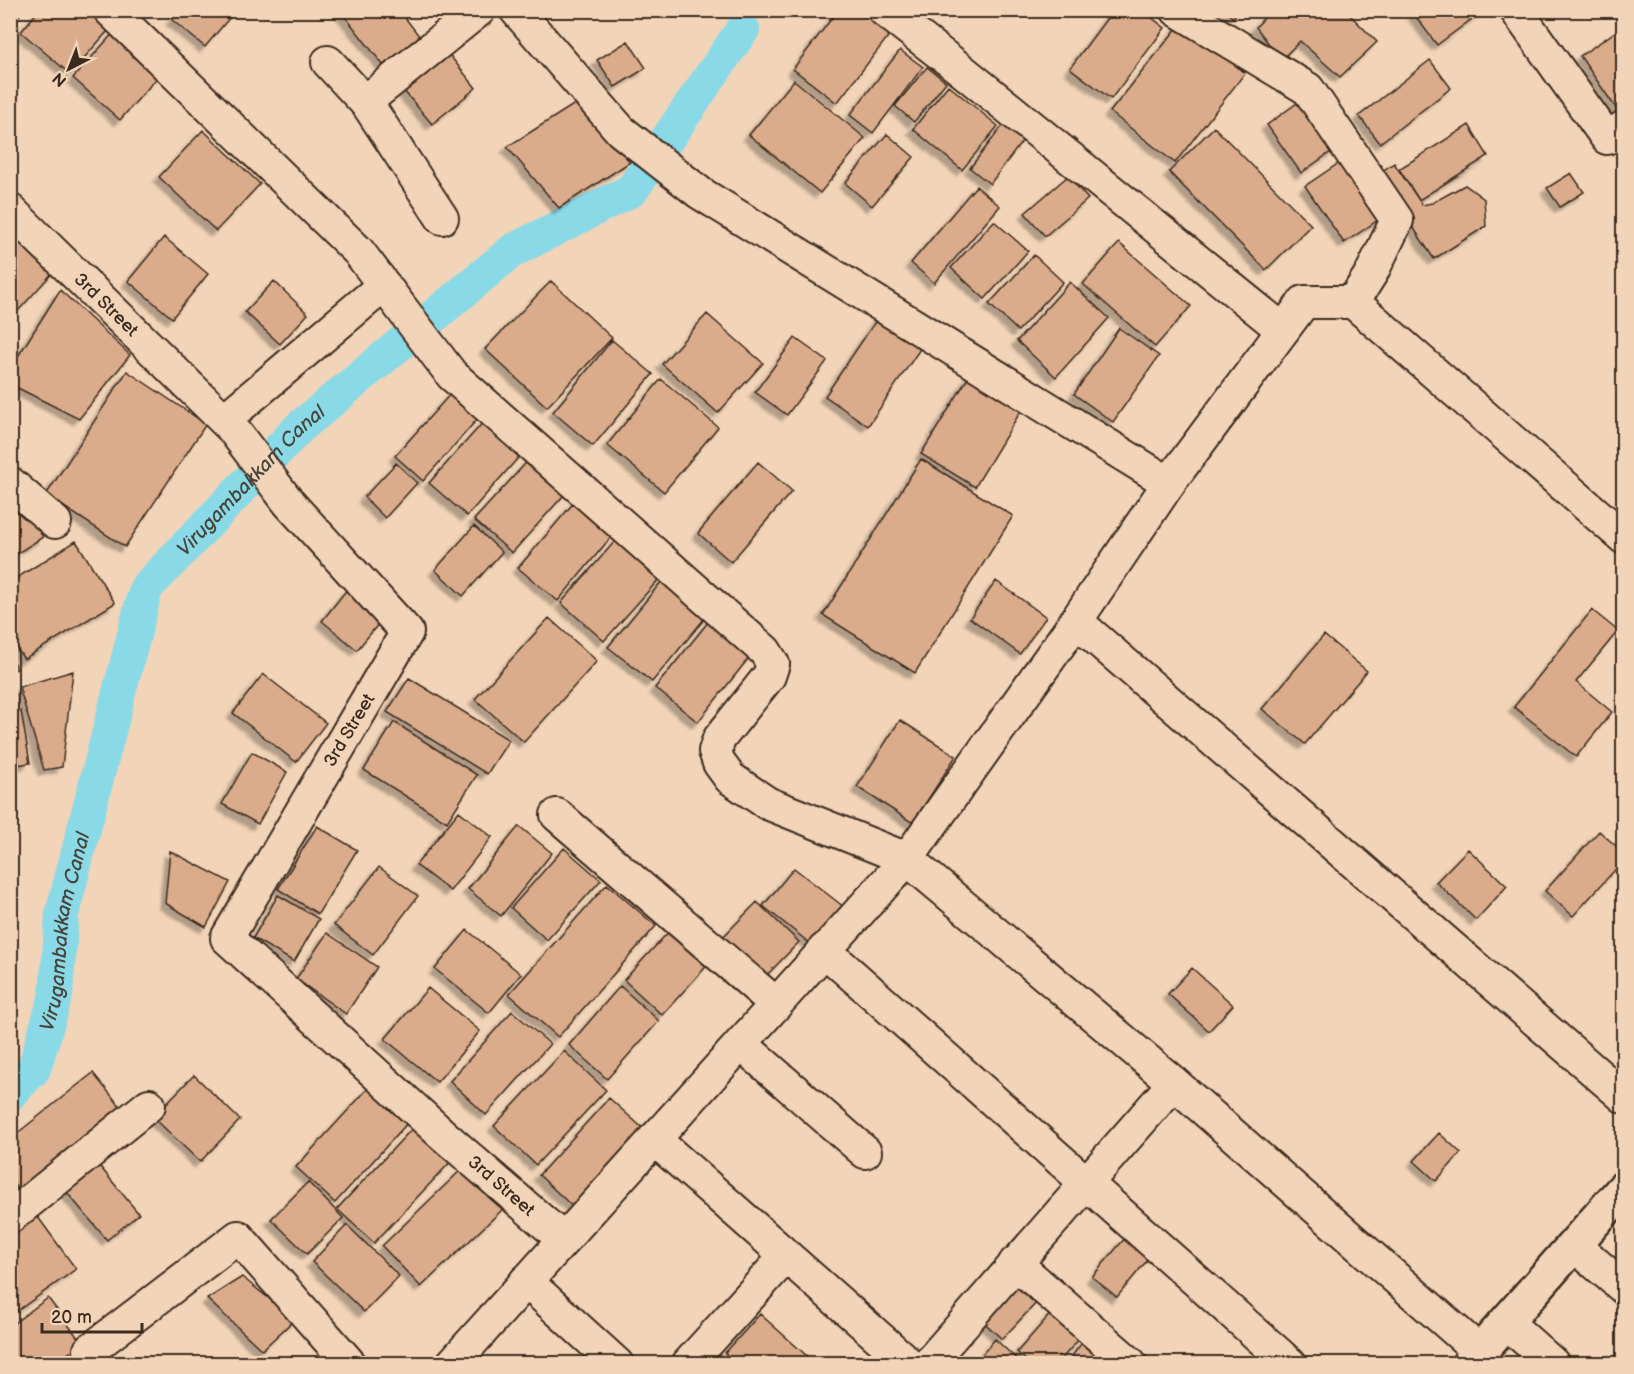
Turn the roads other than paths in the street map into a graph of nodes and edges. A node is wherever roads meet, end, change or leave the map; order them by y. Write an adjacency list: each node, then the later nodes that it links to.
1 (110, 10): 12 (street)
2 (479, 10): 8 (street)
3 (516, 10): 17 (street)
4 (884, 10): 14 (street)
5 (1177, 10): 13 (street)
6 (1516, 10): 9 (street)
7 (328, 62): 8 (street)
8 (368, 105): 11 (street)
9 (1615, 133)
10 (10, 210): 15 (street, 3rd Street)
11 (442, 219)
12 (391, 294): 15 (street); 22 (street)
13 (1353, 302): 14 (street); 19 (street)
14 (1283, 330): 17 (street)
15 (228, 424): 34 (street, 3rd Street)
16 (10, 483): 18 (street)
17 (1169, 483): 20 (street)
18 (55, 522)
19 (1623, 538)
20 (1076, 621): 22 (street); 27 (street)
21 (557, 815): 24 (street)
22 (907, 859): 23 (street); 26 (street)
23 (824, 950): 24 (street); 31 (street)
24 (776, 1004): 25 (street)
25 (741, 1044): 29 (street); 30 (street)
26 (1174, 1083): 31 (street); 42 (street)
27 (1623, 1097)
28 (149, 1105): 33 (street)
29 (654, 1139): 34 (street); 36 (street)
30 (865, 1152)
31 (1086, 1182): 37 (street); 50 (street)
32 (1623, 1188): 35 (street)
33 (10, 1217)
34 (563, 1239): 38 (street)
35 (1574, 1245): 39 (street); 40 (street)
36 (786, 1256): 46 (street); 47 (street)
37 (1015, 1263): 48 (street); 49 (street)
38 (526, 1281): 44 (street); 45 (street)
39 (1623, 1288)
40 (1506, 1322): 42 (street); 51 (street)
41 (90, 1350): 43 (street)
42 (1474, 1358)
43 (350, 1364)
44 (452, 1364)
45 (617, 1364)
46 (688, 1364)
47 (909, 1364)
48 (928, 1364)
49 (1131, 1364)
50 (1290, 1364)
51 (1553, 1364)

